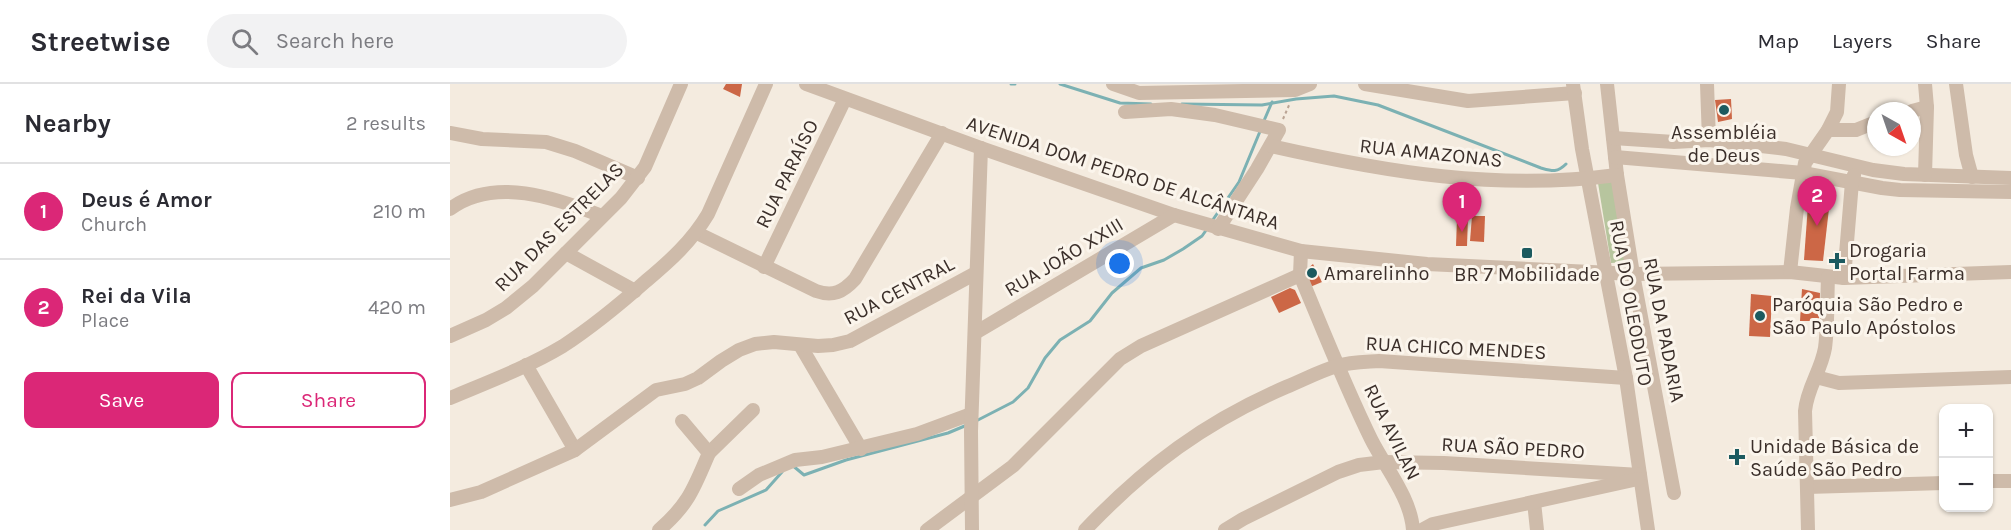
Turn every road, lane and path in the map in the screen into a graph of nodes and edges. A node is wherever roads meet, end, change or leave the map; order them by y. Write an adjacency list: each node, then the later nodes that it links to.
1 (681, 84): 34 (street, RUA DAS ESTRELAS)
2 (766, 84): 43 (street)
3 (806, 84): 14 (street, AVENIDA DOM PEDRO DE ALCÂNTARA)
4 (1113, 84): 5 (street)
5 (1310, 84)
6 (1365, 84): 12 (street)
7 (1606, 84): 23 (street)
8 (1707, 84): 24 (street)
9 (1839, 84): 20 (street)
10 (1925, 84): 15 (street)
11 (1956, 84): 33 (street)
12 (1574, 88): 36 (street, RUA DO OLEODUTO)
13 (1293, 97): 19 (path)
14 (845, 99): 22 (street, AVENIDA DOM PEDRO DE ALCÂNTARA); 46 (street, RUA PARAÍSO)
15 (1927, 107): 16 (street); 32 (street)
16 (1921, 109)
17 (1125, 112): 19 (street)
18 (1867, 126): 20 (street)
19 (1277, 128): 25 (street)
20 (1828, 130): 27 (street)
21 (450, 133): 34 (street)
22 (942, 133): 26 (street, AVENIDA DOM PEDRO DE ALCÂNTARA); 46 (street)
23 (1614, 138): 24 (street); 28 (street)
24 (1709, 140): 27 (street)
25 (1271, 146): 36 (street, RUA AMAZONAS); 42 (street)
26 (981, 148): 40 (street, AVENIDA DOM PEDRO DE ALCÂNTARA); 50 (street)
27 (1811, 154): 29 (street); 30 (street)
28 (1615, 157): 30 (street); 31 (street)
29 (1857, 167): 32 (street); 37 (street)
30 (1803, 172): 37 (street); 48 (street)
31 (1617, 175): 36 (street, RUA AMAZONAS); 51 (street, RUA DA PADARIA)
32 (1924, 175): 33 (street)
33 (1972, 177): 35 (street)
34 (638, 178): 41 (street, RUA DAS ESTRELAS)
35 (2011, 178)
36 (1588, 179): 47 (street, RUA DO OLEODUTO)
37 (1852, 182): 38 (street); 54 (street)
38 (2011, 192)
39 (450, 209): 41 (street)
40 (1174, 215): 42 (street, AVENIDA DOM PEDRO DE ALCÂNTARA); 56 (street, RUA JOÃO XXIII)
41 (602, 216): 45 (street, RUA DAS ESTRELAS)
42 (1214, 228): 44 (street, AVENIDA DOM PEDRO DE ALCÂNTARA)
43 (697, 233): 46 (street); 55 (street)
44 (1301, 251): 47 (street, AVENIDA DOM PEDRO DE ALCÂNTARA); 52 (street, RUA AVILAN)
45 (566, 253): 55 (street); 57 (street, RUA DAS ESTRELAS)
46 (764, 267)
47 (1606, 272): 51 (street, AVENIDA DOM PEDRO DE ALCÂNTARA); 63 (street, RUA DO OLEODUTO)
48 (1790, 272): 51 (street, AVENIDA DOM PEDRO DE ALCÂNTARA); 53 (street, AVENIDA DOM PEDRO DE ALCÂNTARA)
49 (2011, 272): 54 (street, AVENIDA DOM PEDRO DE ALCÂNTARA)
50 (976, 273): 56 (street); 58 (street, RUA CENTRAL)
51 (1633, 274): 78 (street, RUA DA PADARIA)
52 (1300, 275): 60 (street, RUA AVILAN); 79 (street)
53 (1828, 277): 54 (street, AVENIDA DOM PEDRO DE ALCÂNTARA); 61 (street)
54 (1844, 278)
55 (635, 291): 59 (street)
56 (975, 333): 67 (street)
57 (450, 336)
58 (800, 345): 68 (street); 69 (street, RUA CENTRAL)
59 (526, 365): 64 (street); 69 (street)
60 (1338, 365): 63 (street, RUA CHICO MENDES); 71 (street, RUA AVILAN); 85 (street, RUA CHICO MENDES)
61 (1816, 377): 62 (street); 76 (street)
62 (2011, 377)
63 (1626, 378): 72 (street, RUA DO OLEODUTO)
64 (450, 398)
65 (753, 410): 70 (street)
66 (682, 421): 70 (street)
67 (971, 421): 68 (street); 79 (street)
68 (861, 449): 77 (street)
69 (575, 450): 80 (street, RUA CENTRAL)
70 (709, 453): 82 (street)
71 (1384, 462): 72 (street, RUA SÃO PEDRO); 86 (street, RUA SÃO PEDRO); 87 (street, RUA AVILAN)
72 (1640, 477): 81 (street); 90 (street, RUA DO OLEODUTO)
73 (1993, 481): 74 (street)
74 (2011, 481)
75 (1939, 483): 76 (street)
76 (1806, 487): 91 (street)
77 (739, 489)
78 (1674, 493)
79 (971, 499): 83 (street); 84 (street)
80 (450, 500)
81 (1534, 502): 88 (street); 89 (street)
82 (659, 530)
83 (927, 530)
84 (972, 530)
85 (1085, 530)
86 (1225, 530)
87 (1413, 530)
88 (1422, 530)
89 (1537, 530)
90 (1648, 530)
91 (1808, 530)

